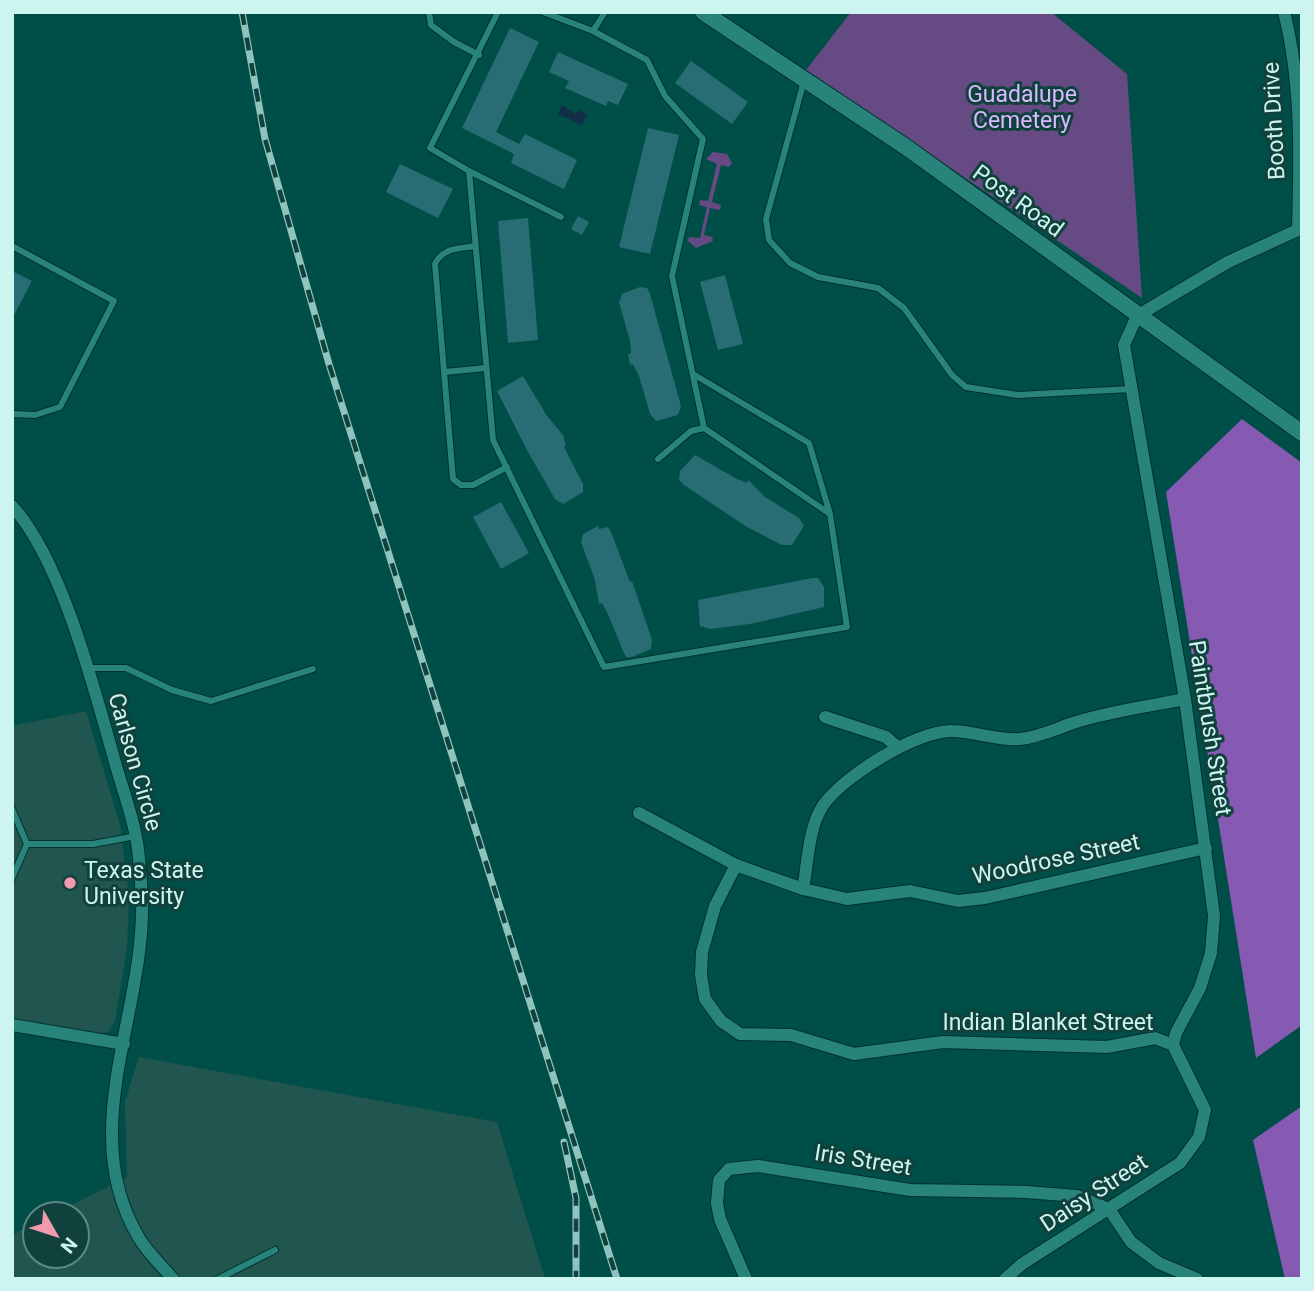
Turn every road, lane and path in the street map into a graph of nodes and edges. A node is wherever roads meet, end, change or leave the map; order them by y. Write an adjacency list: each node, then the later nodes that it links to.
1 (429, 12): 8 (lane)
2 (498, 12): 8 (lane)
3 (542, 12): 7 (lane)
4 (605, 12): 7 (lane)
5 (704, 12): 9 (street, Post Road)
6 (1284, 12): 12 (street, Booth Drive)
7 (593, 32): 18 (lane)
8 (478, 55): 10 (lane)
9 (805, 79): 15 (street, Post Road); 19 (lane)
10 (469, 171): 11 (lane); 14 (lane)
11 (561, 217)
12 (1300, 229): 15 (street, Booth Drive)
13 (12, 246): 20 (lane)
14 (475, 247): 16 (lane); 17 (lane)
15 (1138, 316): 19 (street, Paintbrush Street); 22 (street, Post Road)
16 (486, 368): 17 (lane); 24 (lane)
17 (444, 372): 24 (lane)
18 (692, 374): 21 (lane); 26 (lane)
19 (1132, 389): 29 (street, Paintbrush Street)
20 (12, 414)
21 (704, 428): 23 (lane); 26 (lane)
22 (1302, 433)
23 (659, 459)
24 (507, 467): 26 (lane)
25 (12, 506): 27 (street, Carlson Circle)
26 (830, 514)
27 (86, 668): 28 (lane); 34 (street, Carlson Circle)
28 (313, 669)
29 (1185, 699): 31 (street); 36 (street, Paintbrush Street)
30 (825, 717): 31 (street)
31 (897, 747): 39 (street)
32 (12, 809): 35 (lane)
33 (639, 813): 37 (street, Woodrose Street)
34 (136, 836): 35 (lane); 41 (street, Carlson Circle)
35 (27, 844): 38 (lane)
36 (1206, 848): 39 (street, Woodrose Street); 42 (street, Paintbrush Street)
37 (736, 865): 39 (street, Woodrose Street); 42 (street, Indian Blanket Street)
38 (12, 878)
39 (803, 889)
40 (12, 1025): 41 (street)
41 (124, 1044): 45 (street, Carlson Circle)
42 (1173, 1045): 43 (street, Daisy Street)
43 (1109, 1209): 47 (street, Iris Street); 48 (street, Daisy Street); 49 (street)
44 (275, 1250): 46 (lane)
45 (173, 1279)
46 (218, 1279)
47 (746, 1279)
48 (1005, 1279)
49 (1197, 1279)

